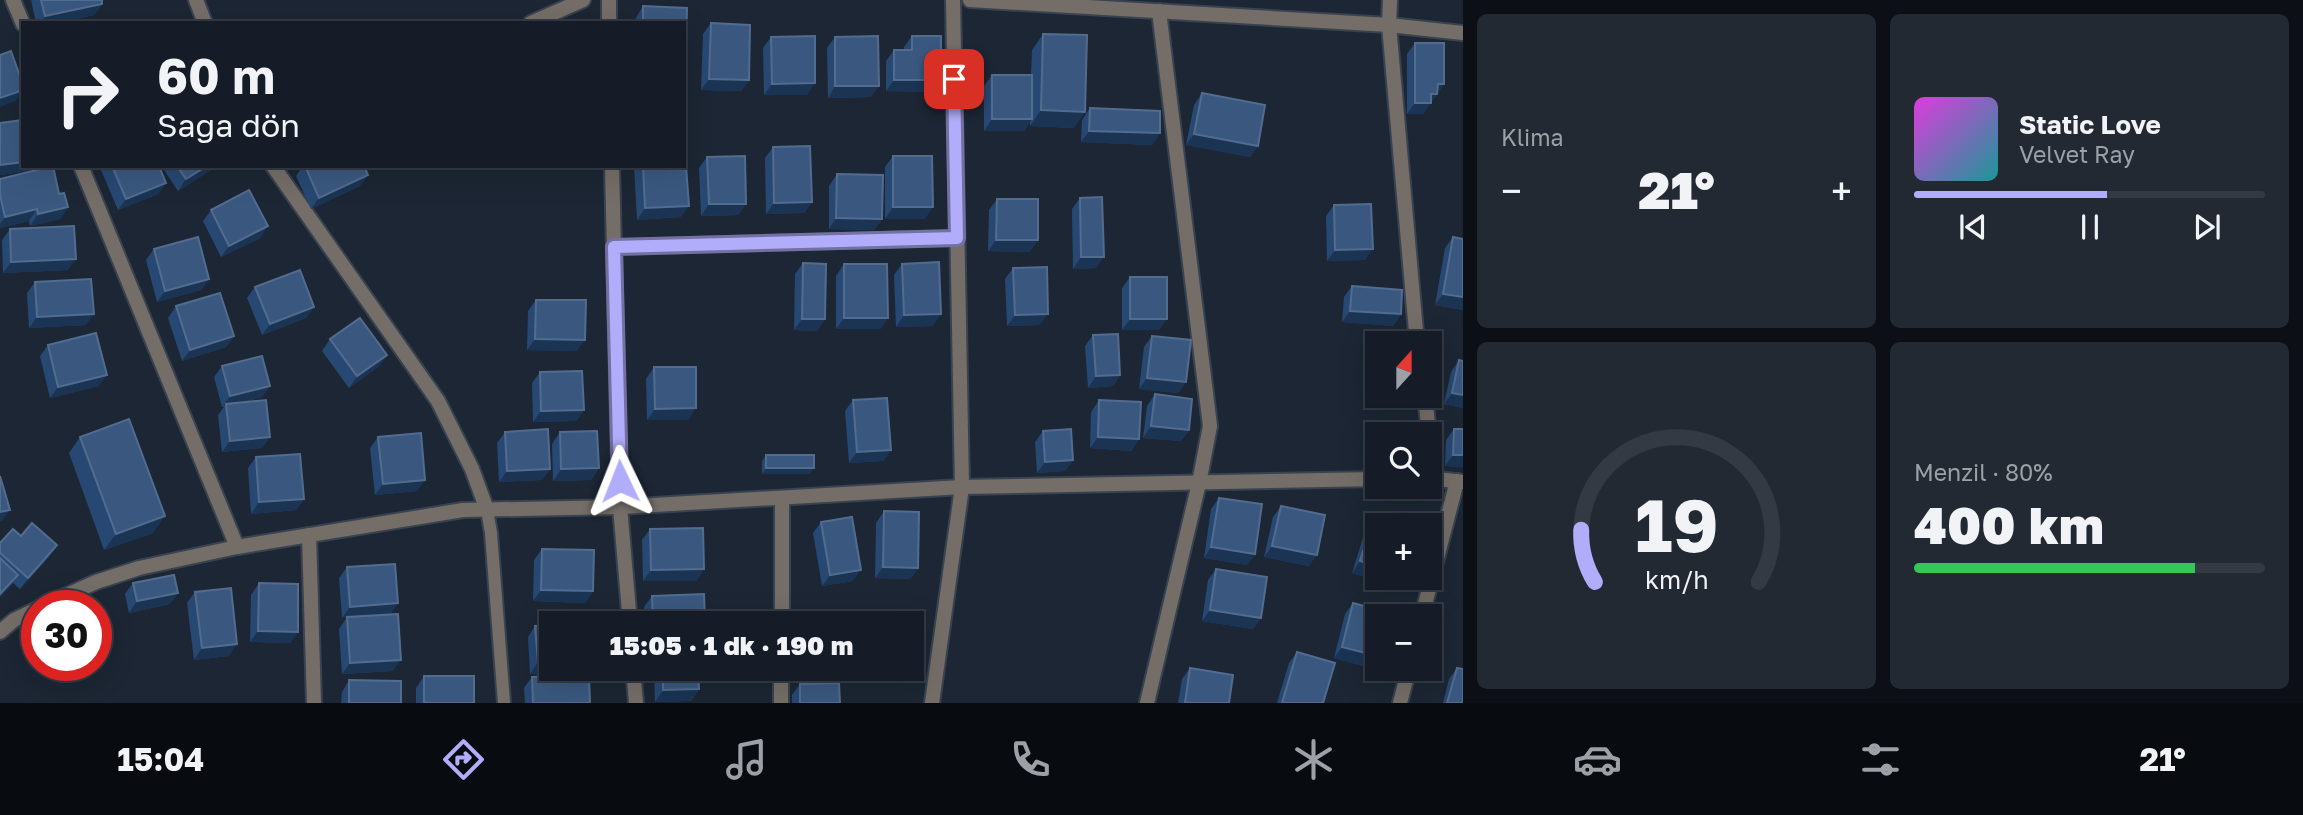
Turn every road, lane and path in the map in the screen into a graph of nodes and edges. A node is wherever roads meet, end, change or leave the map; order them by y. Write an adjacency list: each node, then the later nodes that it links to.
1 (13, 0): 10 (street)
2 (196, 0): 11 (street)
3 (583, 0): 12 (street)
4 (609, 0): 13 (street)
5 (953, 0): 19 (street)
6 (970, 0): 8 (street)
7 (1390, 0): 14 (street)
8 (1075, 3): 9 (street)
9 (1159, 11): 14 (street); 25 (street)
10 (22, 21)
11 (204, 21)
12 (536, 21)
13 (609, 21)
14 (1389, 25): 15 (street); 21 (street)
15 (1463, 33)
16 (82, 168): 31 (street)
17 (274, 168): 29 (street)
18 (612, 168): 20 (street)
19 (957, 238): 20 (street); 26 (street)
20 (614, 247): 28 (street)
21 (1416, 331)
22 (1365, 479): 25 (street)
23 (1442, 479): 24 (street)
24 (1460, 481): 33 (street)
25 (1199, 483): 26 (street); 46 (street)
26 (962, 488): 27 (street); 45 (street)
27 (782, 498): 28 (street); 35 (street)
28 (620, 507): 29 (street); 34 (street)
29 (486, 510): 30 (street); 42 (lane)
30 (309, 535): 31 (street); 41 (street)
31 (237, 547): 32 (street)
32 (78, 590)
33 (1425, 604)
34 (628, 611)
35 (782, 611)
36 (21, 617): 37 (street)
37 (0, 632)
38 (634, 681): 43 (street)
39 (781, 681): 44 (street)
40 (1405, 681): 47 (street)
41 (314, 703)
42 (504, 703)
43 (636, 703)
44 (781, 703)
45 (932, 703)
46 (1147, 703)
47 (1399, 703)

